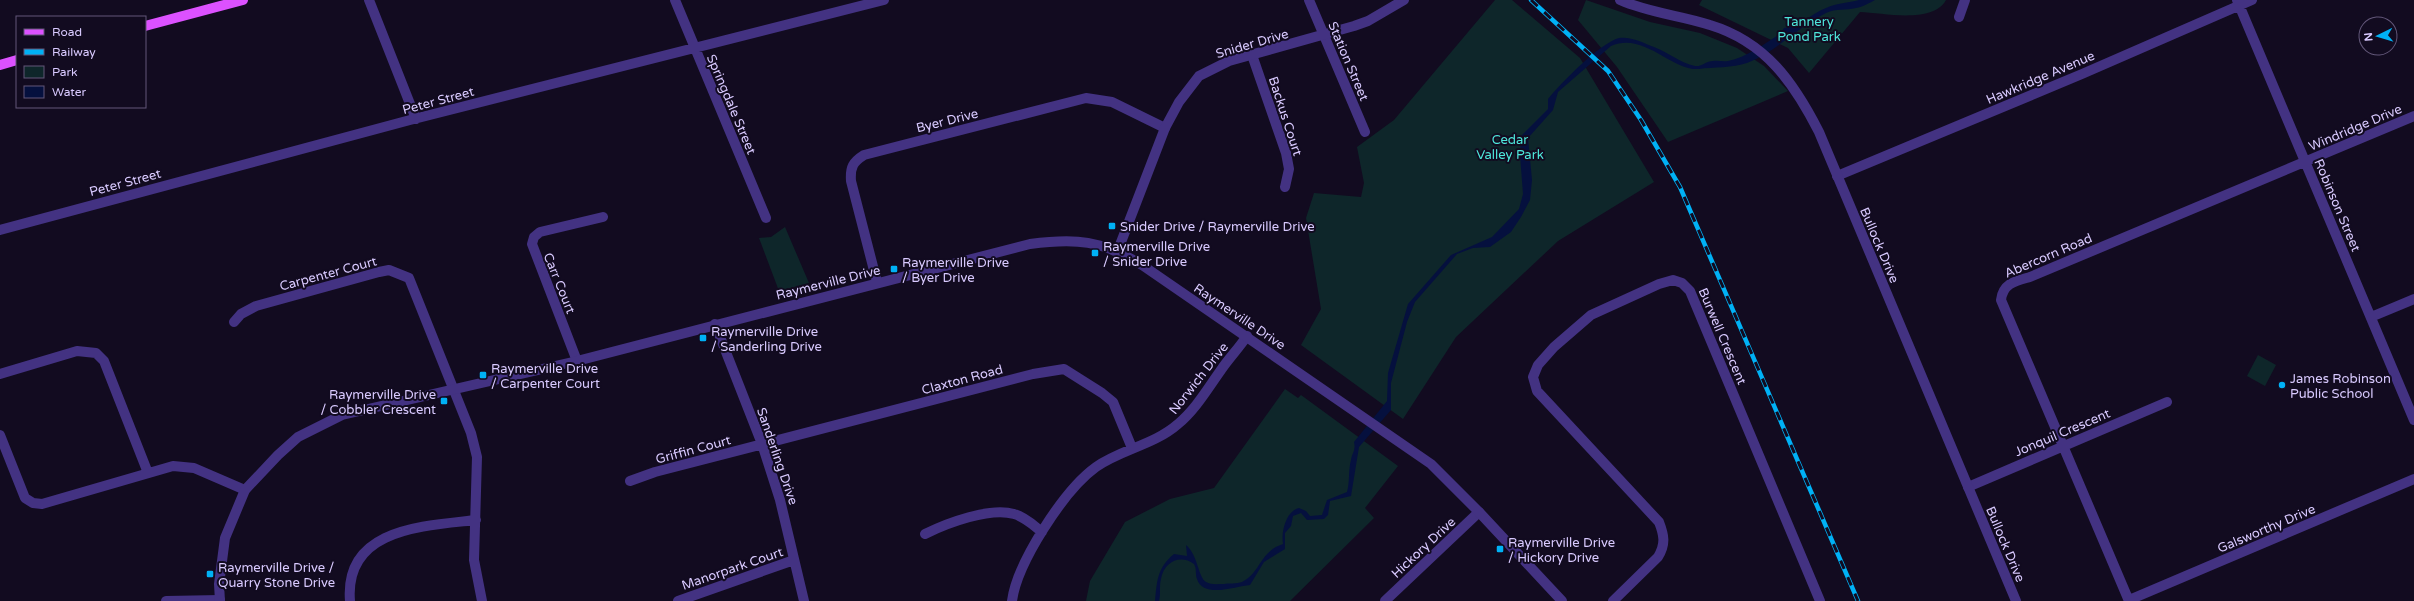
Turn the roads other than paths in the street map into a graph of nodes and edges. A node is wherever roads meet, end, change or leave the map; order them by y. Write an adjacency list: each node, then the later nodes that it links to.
1 (243, 0): 12 (main road)
2 (369, 0): 19 (street)
3 (675, 0): 14 (street, Springdale Street)
4 (884, 0): 14 (street, Peter Street)
5 (1309, 0): 13 (street, Station Street)
6 (1404, 0): 13 (street, Snider Drive)
7 (1620, 0): 23 (street, Bullock Drive)
8 (1965, 0): 11 (street)
9 (2252, 0): 10 (street, Hawkridge Avenue)
10 (2238, 3): 22 (street, Robinson Street); 23 (street, Hawkridge Avenue)
11 (1959, 17)
12 (146, 26)
13 (1325, 36): 15 (street, Snider Drive); 21 (street, Station Street)
14 (693, 47): 19 (street, Peter Street); 26 (street, Springdale Street)
15 (1252, 55): 20 (street, Snider Drive); 24 (street, Backus Court)
16 (16, 60): 17 (main road)
17 (0, 65)
18 (2414, 116): 22 (street, Windridge Drive)
19 (416, 119): 27 (street, Peter Street)
20 (1165, 128): 28 (street, Snider Drive); 29 (street, Byer Drive)
21 (1365, 132)
22 (2305, 161): 31 (street, Robinson Street); 42 (street, Abercorn Road)
23 (1837, 176): 47 (street, Bullock Drive)
24 (1285, 187)
25 (603, 218): 35 (street, Carr Court)
26 (766, 218)
27 (0, 230)
28 (1118, 250): 29 (street, Raymerville Drive); 34 (street, Raymerville Drive)
29 (877, 282): 33 (street, Raymerville Drive)
30 (2414, 299): 31 (street)
31 (2371, 317): 39 (street, Robinson Street)
32 (234, 322): 37 (street, Carpenter Court)
33 (715, 324): 35 (street, Raymerville Drive); 41 (street, Sanderling Drive)
34 (1247, 336): 43 (street, Norwich Drive); 49 (street, Raymerville Drive)
35 (577, 360): 37 (street, Raymerville Drive)
36 (0, 374): 44 (street)
37 (454, 390): 48 (street, Raymerville Drive); 50 (street, Carpenter Court)
38 (2167, 402): 42 (street, Jonquil Crescent)
39 (2414, 420)
40 (0, 435): 44 (street)
41 (762, 444): 43 (street, Claxton Road); 46 (street, Griffin Court); 53 (street, Sanderling Drive)
42 (2063, 445): 47 (street, Jonquil Crescent); 55 (street, Abercorn Road)
43 (1132, 448): 51 (street, Norwich Drive)
44 (148, 474): 48 (street)
45 (2414, 479): 55 (street, Galsworthy Drive)
46 (630, 481)
47 (1968, 487): 66 (street, Bullock Drive)
48 (245, 490): 54 (street, Raymerville Drive)
49 (1479, 512): 62 (street, Hickory Drive); 63 (street, Raymerville Drive)
50 (476, 520): 57 (street); 58 (street, Carpenter Court)
51 (1042, 532): 52 (street); 61 (street, Norwich Drive)
52 (925, 534)
53 (794, 560): 59 (street, Manorpark Court); 60 (street, Sanderling Drive)
54 (220, 600): 56 (street)
55 (2129, 600)
56 (166, 601)
57 (350, 601)
58 (482, 601)
59 (678, 601)
60 (804, 601)
61 (1012, 601)
62 (1385, 601)
63 (1562, 601)
64 (1613, 601): 65 (street, Burwell Crescent)
65 (1820, 601)
66 (2016, 601)

